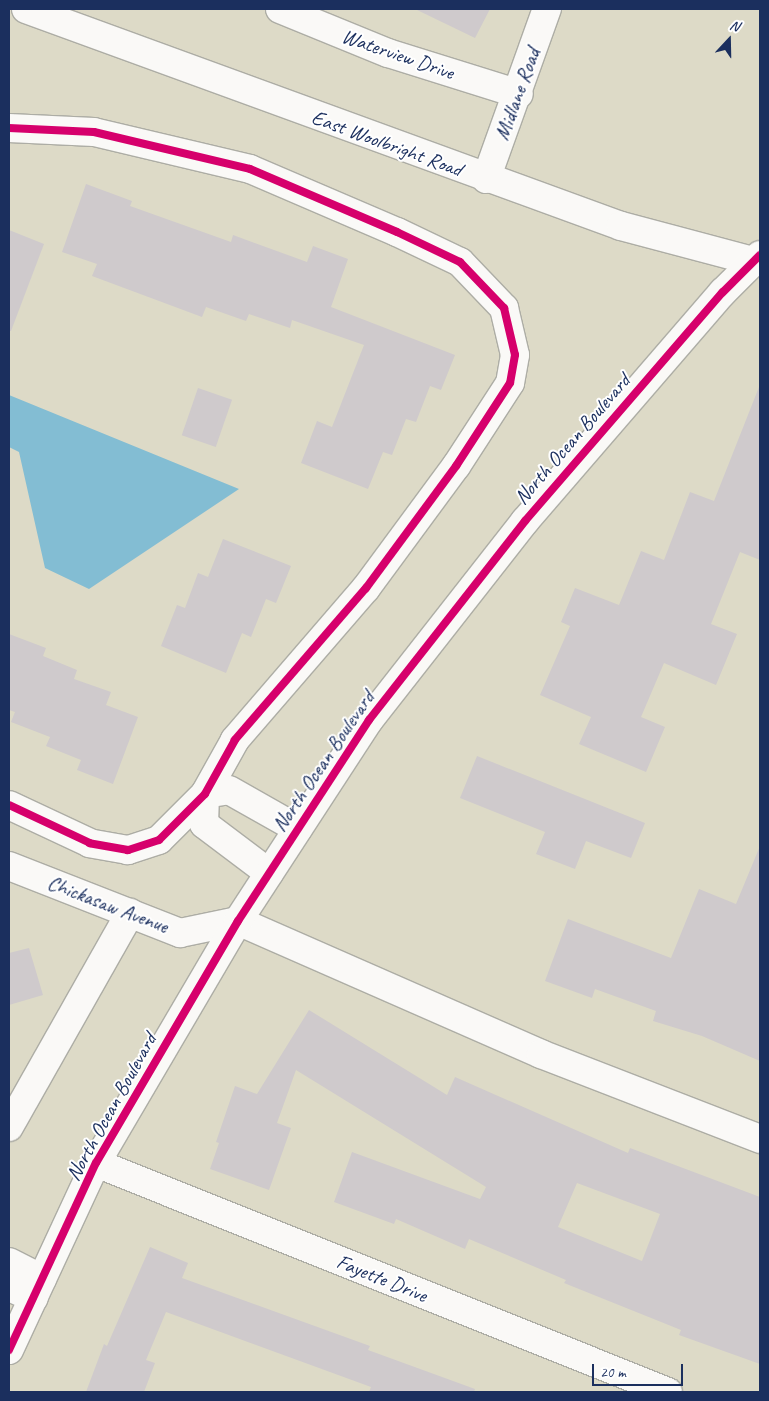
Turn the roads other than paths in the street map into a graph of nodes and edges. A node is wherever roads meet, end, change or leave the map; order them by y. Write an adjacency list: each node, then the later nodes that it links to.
1 (26, 9): 6 (street, East Woolbright Road)
2 (280, 9): 4 (street, Waterview Drive)
3 (546, 9): 4 (street, Midlane Road)
4 (519, 94): 6 (street, Midlane Road)
5 (9, 128): 8 (street)
6 (486, 178): 7 (street, East Woolbright Road)
7 (758, 260): 10 (street, North Ocean Boulevard)
8 (205, 794): 9 (street); 10 (street); 12 (street)
9 (9, 805)
10 (298, 829): 12 (street, North Ocean Boulevard)
11 (9, 866): 13 (street, Chickasaw Avenue)
12 (269, 873): 14 (street, North Ocean Boulevard)
13 (130, 913): 14 (street, Chickasaw Avenue); 15 (street)
14 (238, 921): 16 (street); 17 (street, North Ocean Boulevard)
15 (9, 1127)
16 (760, 1139)
17 (96, 1163): 20 (street, North Ocean Boulevard); 22 (street, Fayette Drive)
18 (9, 1262): 20 (street)
19 (9, 1287): 20 (street)
20 (38, 1288): 21 (street, North Ocean Boulevard)
21 (9, 1350)
22 (668, 1392)

